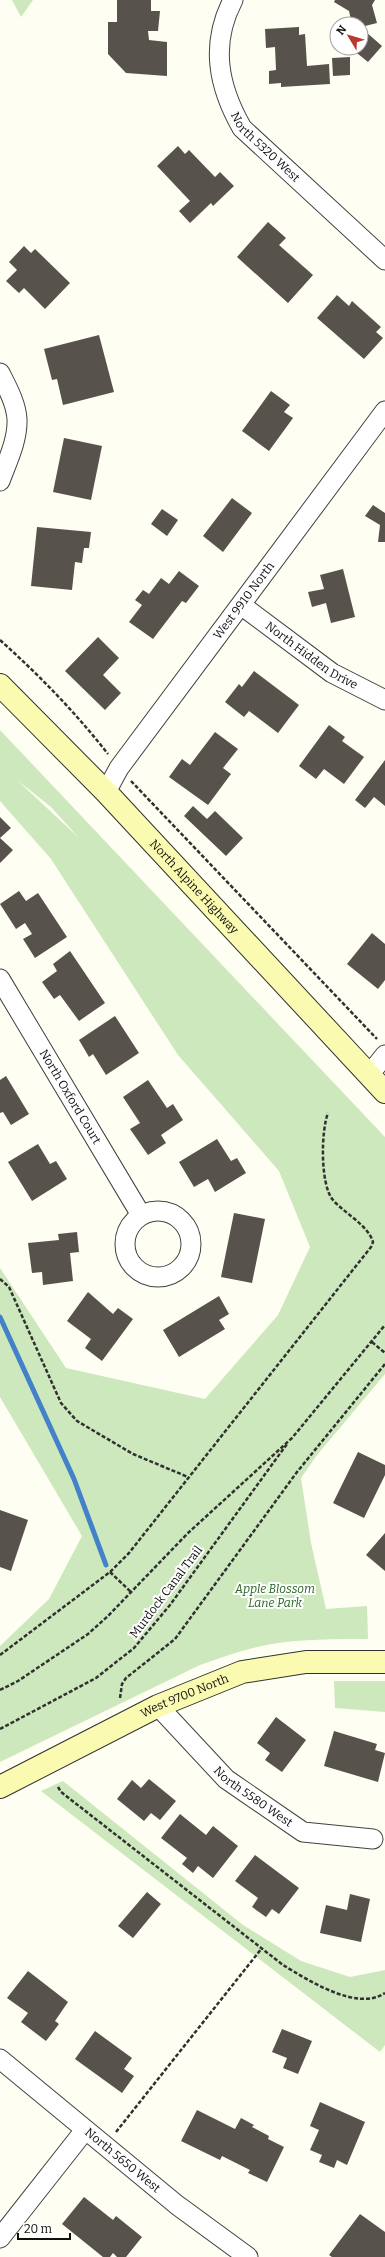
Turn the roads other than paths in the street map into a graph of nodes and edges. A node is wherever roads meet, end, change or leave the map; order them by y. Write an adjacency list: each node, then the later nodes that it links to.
1 (233, 0): 2 (street, North 5320 West)
2 (385, 260)
3 (0, 373): 5 (street)
4 (385, 411): 6 (street, West 9910 North)
5 (0, 481)
6 (241, 605): 8 (street, North Hidden Drive); 9 (street, West 9910 North)
7 (0, 685): 9 (main road, North Alpine Highway)
8 (385, 700)
9 (106, 792): 12 (main road, North Alpine Highway)
10 (0, 979): 14 (street, North Oxford Court)
11 (383, 1048): 12 (street)
12 (369, 1075): 13 (main road, North Alpine Highway)
13 (385, 1092)
14 (141, 1215)
15 (385, 1662): 16 (main road, West 9700 North)
16 (158, 1706): 17 (main road, West 9700 North); 18 (street, North 5580 West)
17 (0, 1787)
18 (373, 1839)
19 (0, 2060): 20 (street, North 5650 West)
20 (85, 2130): 21 (street); 22 (street, North 5650 West)
21 (0, 2238)
22 (248, 2257)

